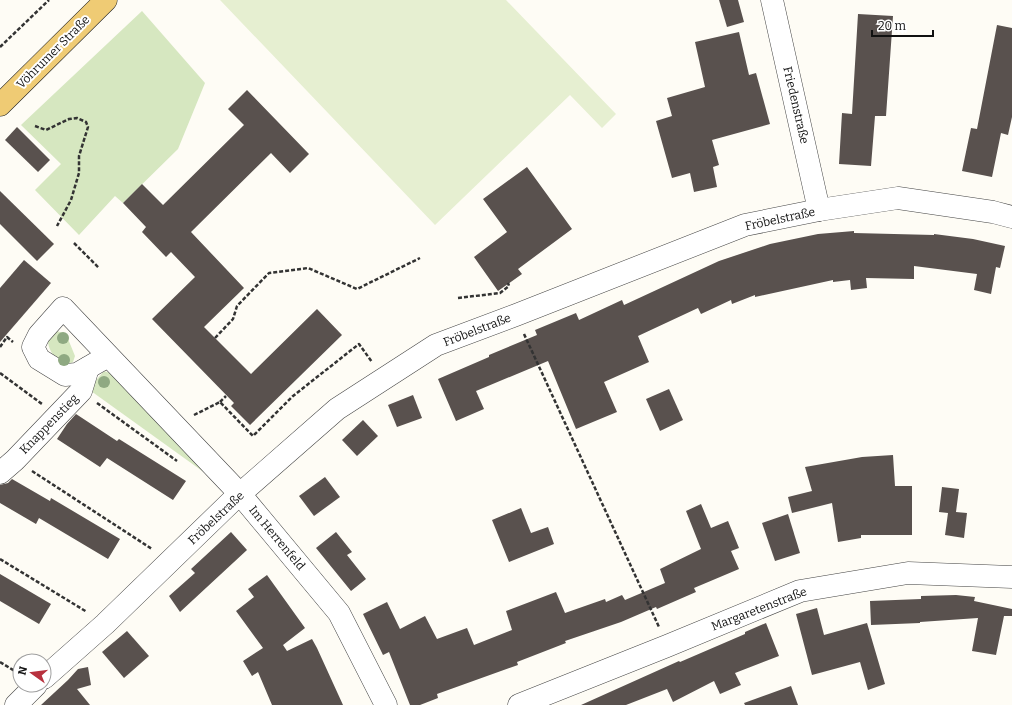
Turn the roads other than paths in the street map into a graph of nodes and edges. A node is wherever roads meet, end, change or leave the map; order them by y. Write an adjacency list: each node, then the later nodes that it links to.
1 (106, 0): 3 (main road, Vöhrumer Straße)
2 (772, 0): 4 (street, Friedenstraße)
3 (0, 105)
4 (819, 210): 5 (street, Fröbelstraße); 9 (street, Fröbelstraße)
5 (1012, 217)
6 (108, 356): 7 (street, Im Herrenfeld); 7 (street, Im Herrenfeld); 9 (street, Im Herrenfeld)
7 (88, 368): 8 (street, Knappenstieg)
8 (8, 466)
9 (240, 494): 11 (street, Fröbelstraße); 14 (street, Im Herrenfeld)
10 (1012, 577): 15 (street, Margaretenstraße)
11 (52, 671)
12 (28, 693): 13 (street)
13 (16, 705)
14 (386, 705)
15 (519, 705)

